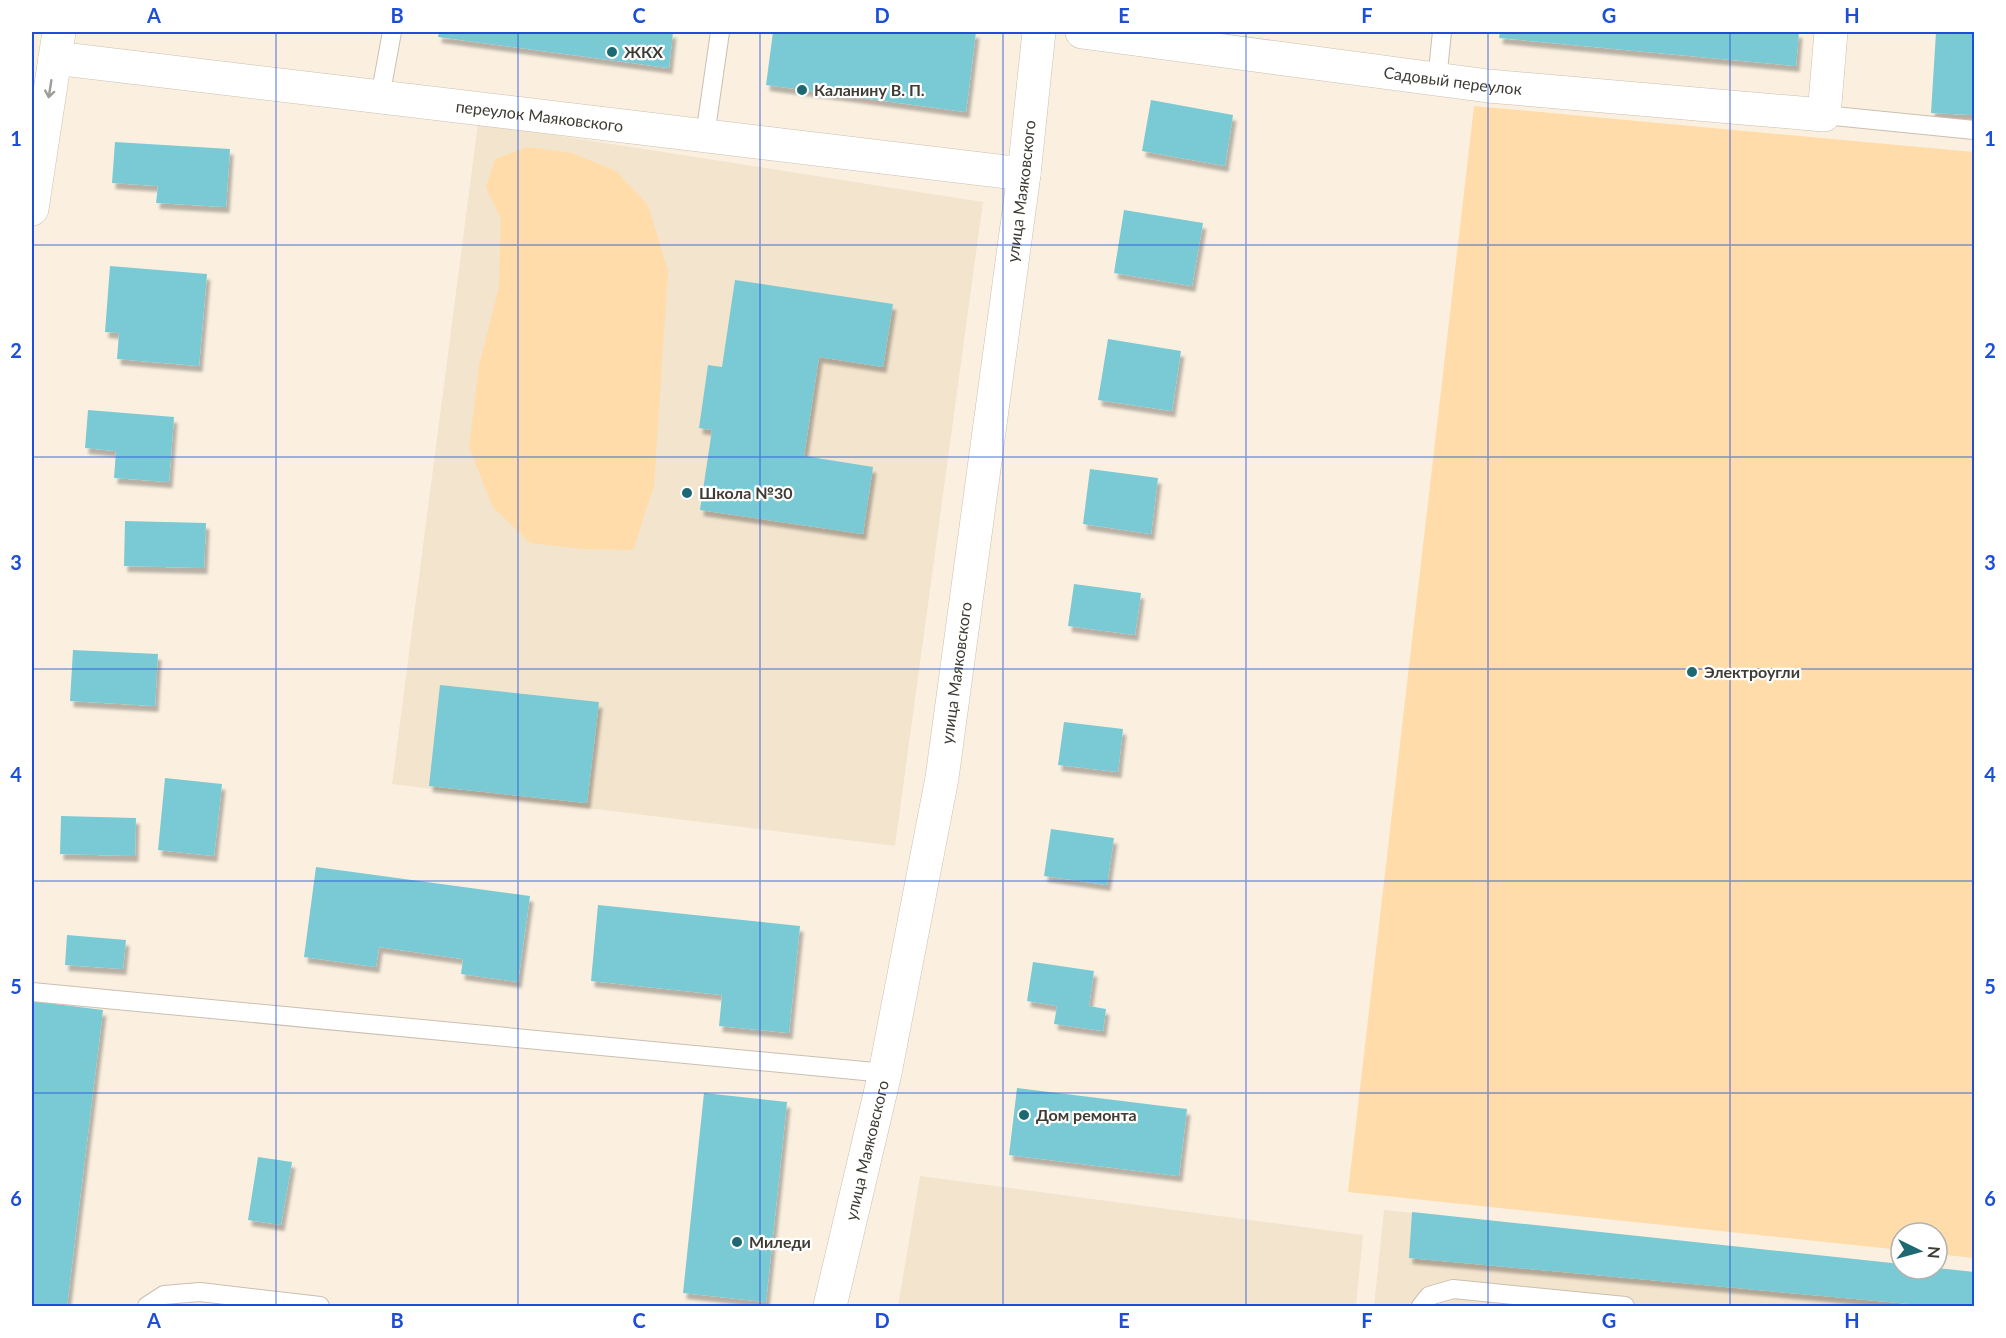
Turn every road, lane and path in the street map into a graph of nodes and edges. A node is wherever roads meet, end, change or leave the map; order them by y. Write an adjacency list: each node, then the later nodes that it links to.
1 (392, 32): 9 (lane)
2 (720, 32): 12 (lane)
3 (1039, 32): 13 (street, улица Маяковского)
4 (1082, 32): 8 (street, Садовый переулок)
5 (1442, 32): 8 (lane)
6 (1831, 32): 10 (street)
7 (57, 45): 9 (street, переулок Маяковского); 14 (street, one-way to 14)
8 (1437, 80): 10 (street, Садовый переулок)
9 (380, 97): 12 (street, переулок Маяковского)
10 (1824, 115): 11 (lane)
11 (1974, 130)
12 (705, 136): 13 (street, переулок Маяковского)
13 (1024, 174): 16 (street, улица Маяковского)
14 (32, 209)
15 (32, 992): 16 (lane)
16 (885, 1073): 20 (street, улица Маяковского)
17 (1549, 1303): 21 (lane); 22 (lane)
18 (147, 1306): 19 (lane)
19 (320, 1306)
20 (830, 1306)
21 (1421, 1306)
22 (1625, 1306)

